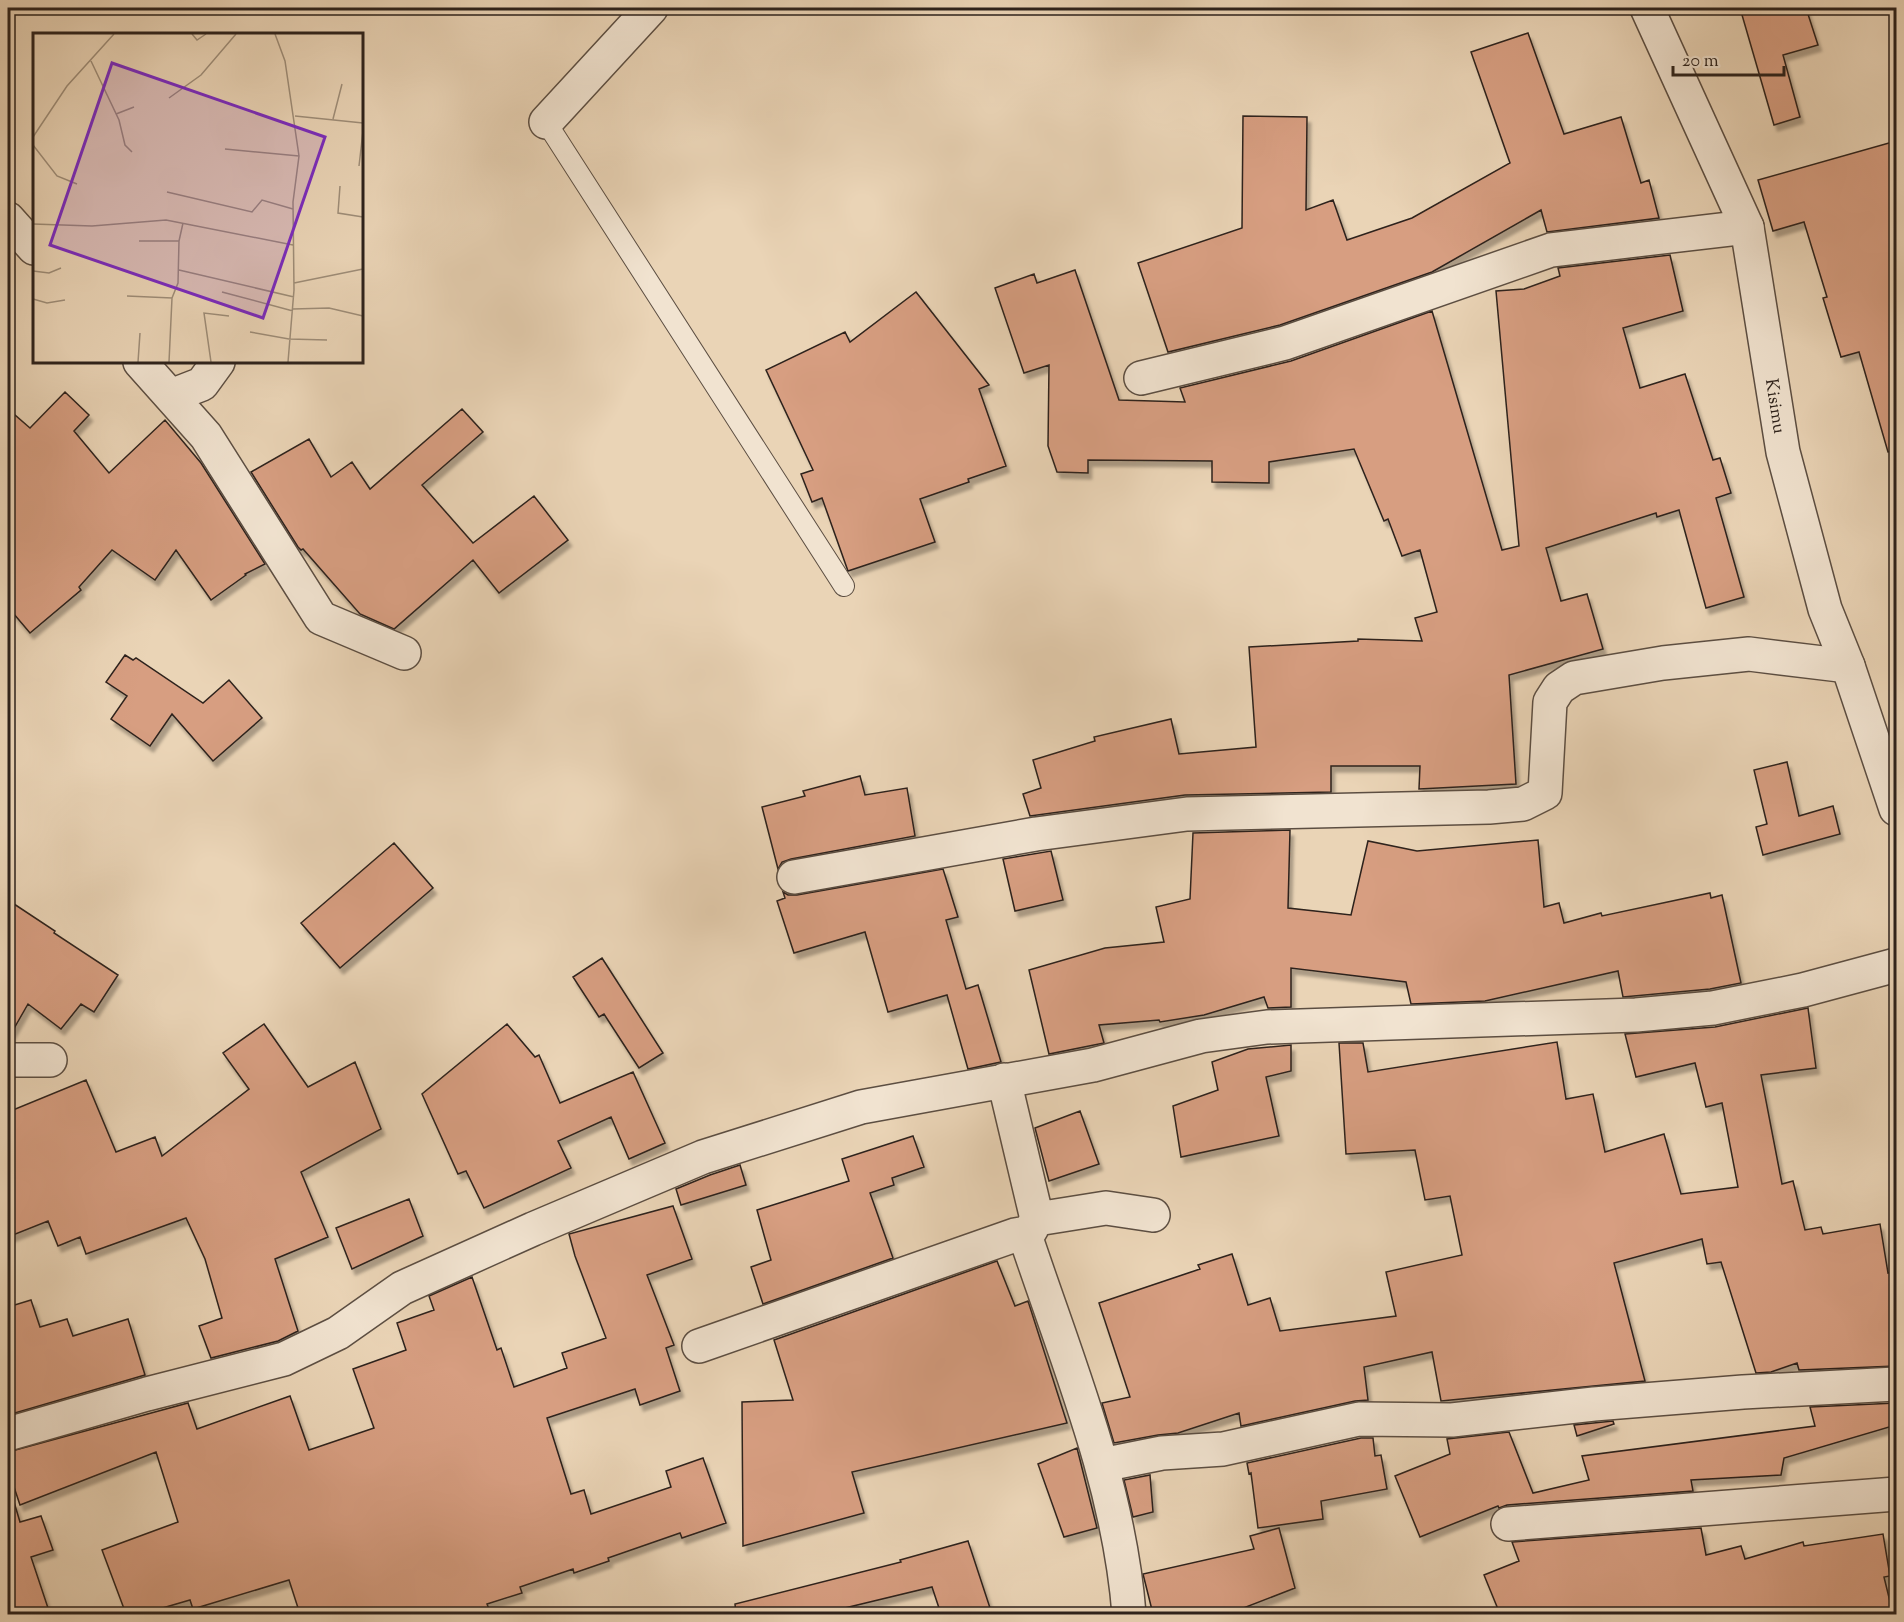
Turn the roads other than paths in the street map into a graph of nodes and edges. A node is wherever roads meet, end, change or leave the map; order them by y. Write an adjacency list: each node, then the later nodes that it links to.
1 (651, 8): 3 (street)
2 (1647, 8): 5 (street, Kisimu)
3 (546, 122): 11 (lane)
4 (8, 219): 6 (street)
5 (1747, 227): 9 (street); 13 (street, Kisimu)
6 (33, 247)
7 (141, 363): 10 (street)
8 (217, 363): 10 (street)
9 (1141, 378)
10 (171, 396): 12 (street)
11 (844, 586)
12 (404, 653)
13 (1848, 666): 14 (street, Kisimu); 15 (street)
14 (1896, 809)
15 (794, 877)
16 (1896, 965): 19 (street)
17 (8, 1060): 18 (street)
18 (50, 1060)
19 (1004, 1080): 21 (street); 24 (street)
20 (1153, 1215): 21 (street)
21 (1032, 1228): 22 (street); 25 (street)
22 (699, 1346)
23 (1896, 1384): 25 (street)
24 (8, 1434)
25 (1102, 1465): 28 (street)
26 (1896, 1494): 27 (street)
27 (1508, 1524)
28 (1129, 1614)

